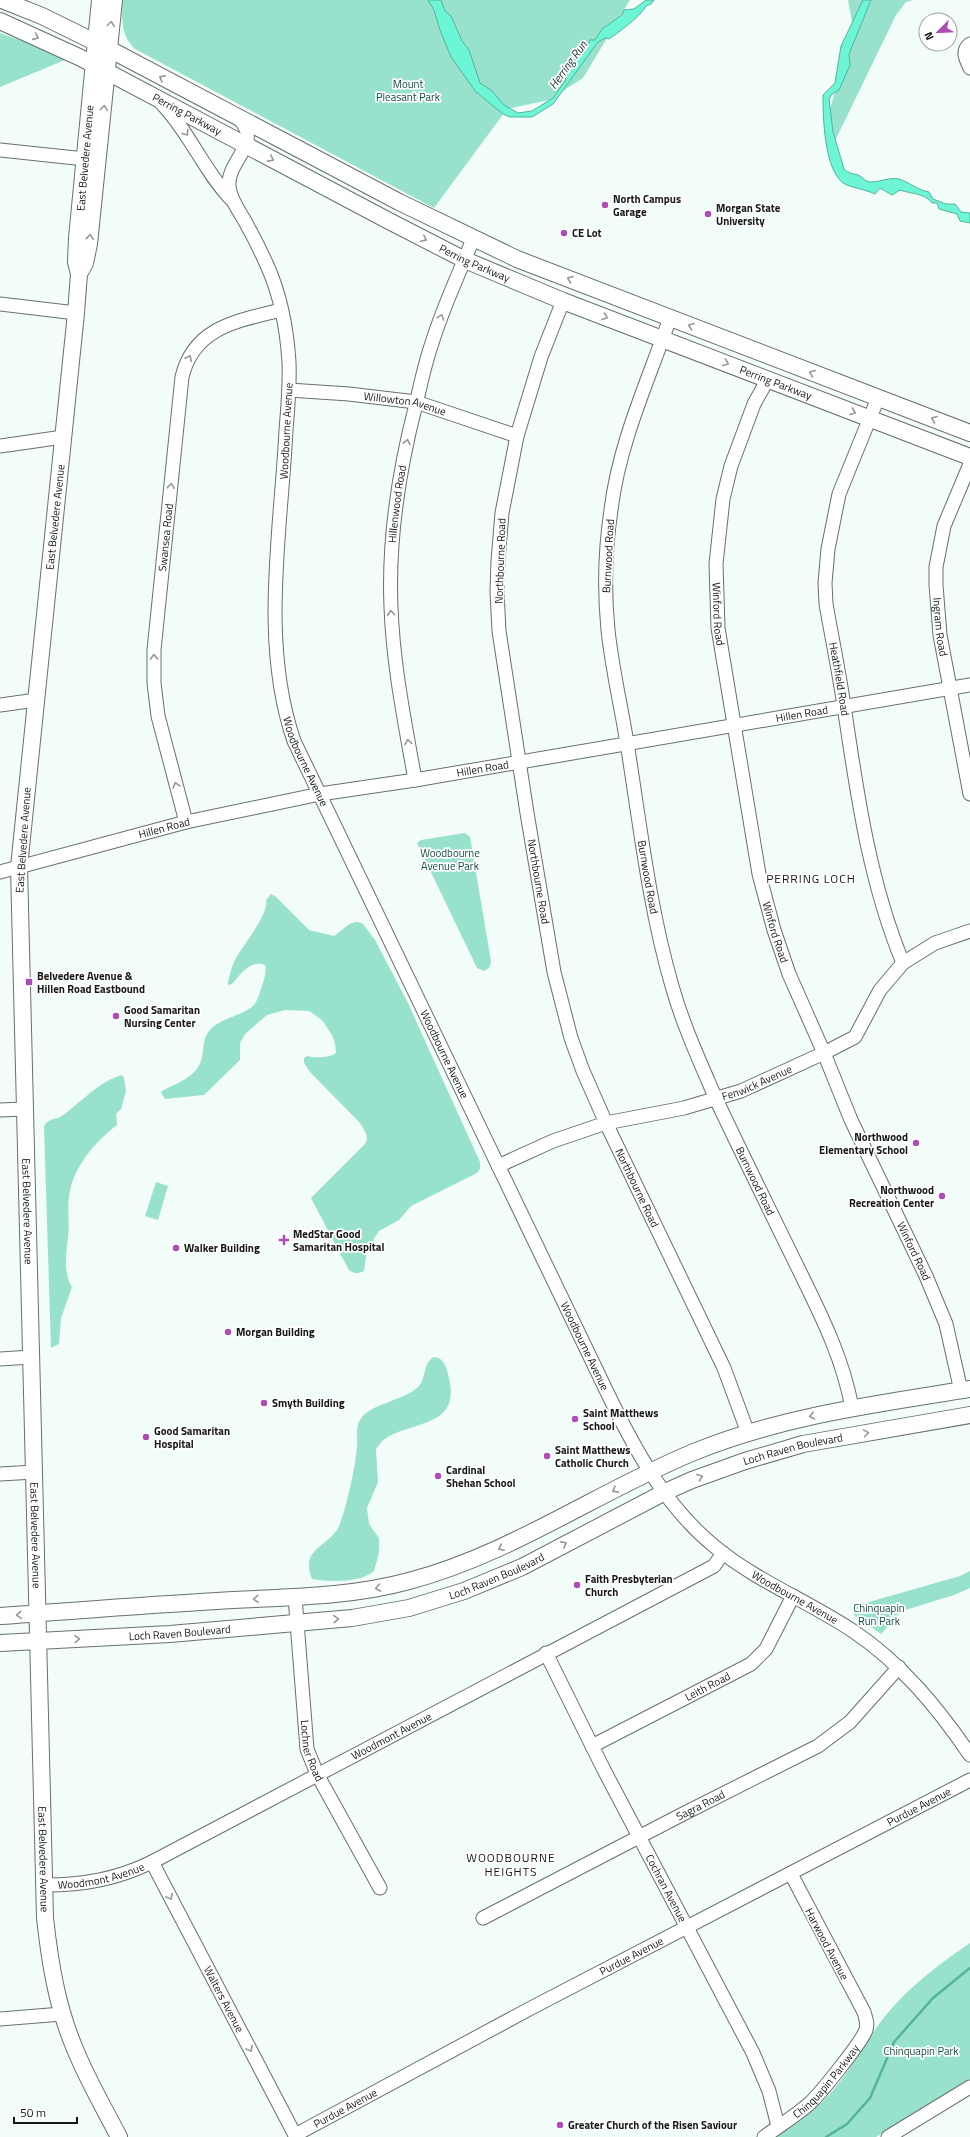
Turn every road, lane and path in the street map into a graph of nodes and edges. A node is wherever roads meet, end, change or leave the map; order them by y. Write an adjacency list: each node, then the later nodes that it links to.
1 (2, 0): 5 (main road, Perring Parkway)
2 (20, 0): 5 (street)
3 (100, 0): 7 (main road)
4 (114, 0): 7 (main road, one-way to 4)
5 (42, 16): 7 (main road, Perring Parkway)
6 (0, 21): 9 (main road, Perring Parkway, one-way to 9)
7 (102, 46): 9 (main road, East Belvedere Avenue); 11 (main road, East Belvedere Avenue); 13 (main road, Perring Parkway, one-way to 7)
8 (968, 46): 10 (street)
9 (93, 65): 11 (main road, Perring Parkway); 16 (main road, East Belvedere Avenue)
10 (970, 68)
11 (107, 73): 12 (main road, Perring Parkway); 20 (main road, East Belvedere Avenue, one-way to 11)
12 (150, 94): 14 (main road, Perring Parkway); 17 (street, Woodbourne Avenue, one-way to 17)
13 (239, 118): 14 (street); 18 (main road, Perring Parkway)
14 (246, 146): 17 (street, Woodbourne Avenue); 19 (main road, Perring Parkway, one-way to 19)
15 (0, 150): 16 (street)
16 (85, 159): 20 (main road, East Belvedere Avenue)
17 (234, 202): 23 (street, Woodbourne Avenue)
18 (474, 239): 19 (street, Hillenwood Road); 25 (main road, Perring Parkway, one-way to 18)
19 (465, 260): 21 (main road, Perring Parkway); 30 (street, Hillenwood Road, one-way to 19)
20 (79, 274): 24 (main road, East Belvedere Avenue)
21 (563, 301): 26 (main road, Perring Parkway, one-way to 26); 33 (street, Northbourne Road)
22 (0, 304): 24 (street)
23 (281, 310): 28 (street, Woodbourne Avenue); 49 (street, Swansea Road, one-way to 23)
24 (76, 313): 34 (main road, East Belvedere Avenue)
25 (670, 318): 26 (street, Burnwood Road); 29 (main road, Perring Parkway, one-way to 25)
26 (663, 338): 27 (main road, Perring Parkway, one-way to 27); 44 (street, Burnwood Road)
27 (768, 379): 31 (main road, Perring Parkway, one-way to 31); 43 (street, Winford Road)
28 (289, 390): 30 (street, Willowton Avenue); 47 (street, Woodbourne Avenue)
29 (878, 398): 31 (street, Heathfield Road); 32 (main road, Perring Parkway, one-way to 29)
30 (416, 402): 33 (street, Willowton Avenue); 46 (street, Hillenwood Road, one-way to 30)
31 (870, 418): 36 (main road, Perring Parkway); 42 (street, Heathfield Road)
32 (970, 433)
33 (517, 436): 45 (street, Northbourne Road)
34 (63, 437): 35 (street); 40 (main road, East Belvedere Avenue)
35 (0, 446)
36 (970, 458)
37 (970, 464): 39 (street, Ingram Road)
38 (970, 685): 39 (street, Hillen Road)
39 (951, 688): 42 (street, Hillen Road); 48 (street, Ingram Road)
40 (36, 700): 41 (street); 50 (main road, East Belvedere Avenue)
41 (0, 705)
42 (844, 706): 43 (street, Hillen Road); 53 (street, Heathfield Road)
43 (734, 724): 44 (street, Hillen Road); 54 (street, Winford Road)
44 (627, 742): 45 (street, Hillen Road); 55 (street, Burnwood Road)
45 (520, 761): 46 (street, Hillen Road); 58 (street, Northbourne Road)
46 (415, 780): 47 (street, Hillen Road)
47 (320, 794): 49 (street, Hillen Road); 59 (street, Woodbourne Avenue)
48 (970, 794)
49 (186, 822): 50 (street, Hillen Road)
50 (19, 867): 51 (street, Hillen Road); 56 (main road, East Belvedere Avenue)
51 (0, 872)
52 (970, 931): 53 (street, Fenwick Avenue)
53 (903, 963): 54 (street, Fenwick Avenue)
54 (824, 1053): 55 (street, Fenwick Avenue); 62 (street, Winford Road)
55 (716, 1099): 58 (street, Fenwick Avenue); 64 (street, Burnwood Road)
56 (25, 1109): 57 (street); 60 (main road, East Belvedere Avenue)
57 (0, 1110)
58 (606, 1124): 59 (street, Fenwick Avenue); 68 (street, Northbourne Road)
59 (498, 1166): 70 (street, Woodbourne Avenue)
60 (32, 1356): 61 (street); 71 (main road, East Belvedere Avenue)
61 (0, 1359)
62 (966, 1390): 63 (main road, Loch Raven Boulevard)
63 (909, 1399): 64 (main road, Loch Raven Boulevard); 67 (main road)
64 (852, 1408): 66 (main road, Loch Raven Boulevard, one-way to 66)
65 (970, 1415): 67 (main road, Loch Raven Boulevard)
66 (774, 1425): 68 (main road, Loch Raven Boulevard); 69 (main road)
67 (911, 1425): 69 (main road, Loch Raven Boulevard, one-way to 67)
68 (748, 1433): 70 (main road, Loch Raven Boulevard)
69 (782, 1450): 73 (main road, Loch Raven Boulevard, one-way to 69)
70 (649, 1471): 73 (street, Woodbourne Avenue); 76 (main road, Loch Raven Boulevard, one-way to 76)
71 (34, 1472): 72 (street); 77 (main road, East Belvedere Avenue)
72 (0, 1474)
73 (665, 1492): 74 (street, Woodbourne Avenue); 79 (main road, Loch Raven Boulevard, one-way to 73)
74 (723, 1553): 75 (street, Woodbourne Avenue); 82 (street, Woodmont Avenue)
75 (793, 1596): 83 (street, Woodbourne Avenue); 84 (street, Leith Road)
76 (295, 1597): 77 (main road, Loch Raven Boulevard, one-way to 77); 79 (street, Lochner Road)
77 (38, 1614): 78 (main road, Loch Raven Boulevard, one-way to 78); 80 (main road, East Belvedere Avenue)
78 (0, 1616)
79 (297, 1622): 80 (main road, Loch Raven Boulevard, one-way to 79); 86 (street, Lochner Road)
80 (38, 1640): 81 (main road, Loch Raven Boulevard); 91 (main road, East Belvedere Avenue)
81 (0, 1643)
82 (546, 1653): 84 (street, Cochran Avenue); 86 (street, Woodmont Avenue)
83 (899, 1668): 85 (street, Woodbourne Avenue); 88 (street, Sagra Road)
84 (592, 1746): 88 (street, Cochran Avenue)
85 (970, 1755)
86 (317, 1774): 89 (street, Woodmont Avenue); 92 (street, Lochner Road)
87 (970, 1780): 90 (street, Purdue Avenue)
88 (639, 1837): 93 (street, Sagra Road); 94 (street, Cochran Avenue)
89 (152, 1862): 91 (street, Woodmont Avenue); 100 (street, Walters Avenue, one-way to 100)
90 (791, 1874): 94 (street, Purdue Avenue); 95 (street, Harwood Avenue)
91 (45, 1885): 96 (main road, East Belvedere Avenue)
92 (380, 1888)
93 (483, 1918)
94 (686, 1928): 99 (street, Cochran Avenue); 100 (street, Purdue Avenue)
95 (864, 2012): 99 (street, Chinquapin Parkway)
96 (62, 2014): 97 (street); 101 (main road, East Belvedere Avenue)
97 (0, 2019)
98 (970, 2087): 103 (street)
99 (778, 2126): 102 (street, Chinquapin Parkway)
100 (295, 2136)
101 (119, 2137)
102 (764, 2137)
103 (888, 2137)

